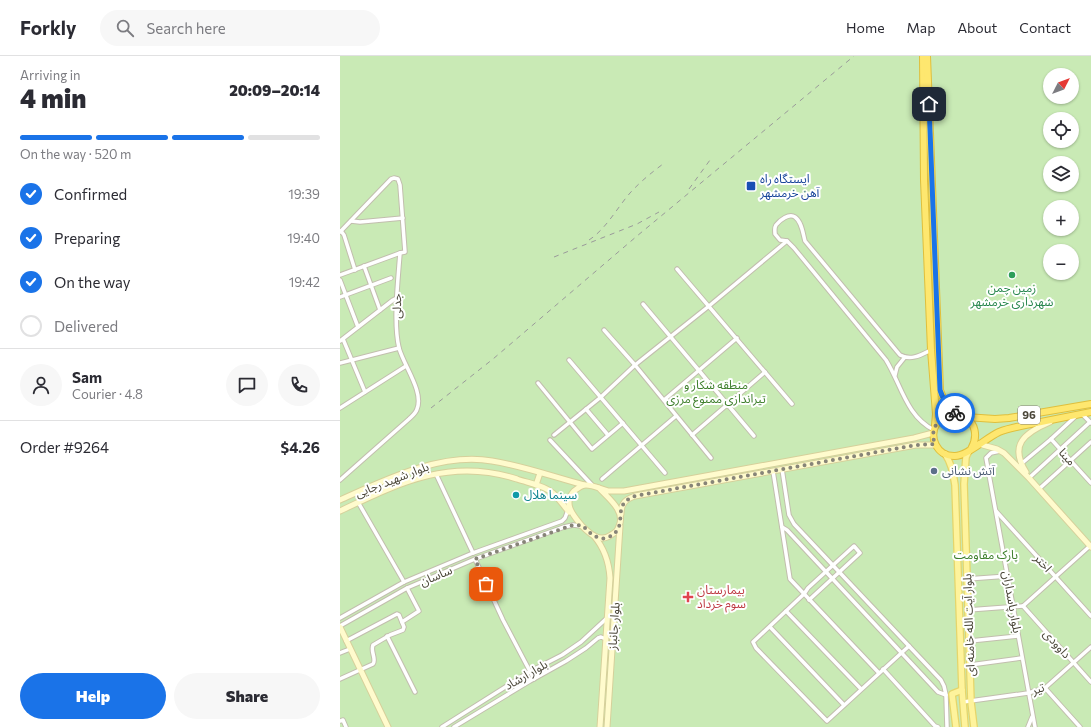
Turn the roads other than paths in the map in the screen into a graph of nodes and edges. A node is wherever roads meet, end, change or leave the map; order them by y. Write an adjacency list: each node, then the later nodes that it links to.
1 (923, 56): 27 (highway)
2 (927, 56): 47 (highway)
3 (403, 218): 4 (street); 4 (street, جدلی); 7 (street, جدلی)
4 (351, 221): 5 (street, جدلی)
5 (340, 231): 10 (street)
6 (787, 241): 19 (street); 28 (street); 36 (street)
7 (400, 253): 8 (street); 17 (street, جدلی)
8 (364, 266): 10 (street); 14 (street)
9 (677, 269): 19 (street)
10 (355, 270): 11 (street)
11 (340, 275)
12 (391, 278): 14 (street)
13 (340, 280): 15 (street)
14 (371, 286): 15 (street); 20 (street)
15 (346, 295): 16 (street); 21 (street)
16 (340, 297)
17 (397, 298): 20 (street); 26 (street, جدلی)
18 (643, 304): 23 (street)
19 (709, 306): 23 (street); 24 (street)
20 (380, 310): 21 (street)
21 (358, 327): 25 (street)
22 (604, 330): 32 (street)
23 (671, 336): 32 (street); 34 (street)
24 (737, 338): 34 (street); 35 (street)
25 (342, 340): 29 (street)
26 (399, 348): 29 (street); 33 (street, جدلی)
27 (931, 350): 28 (street); 54 (highway)
28 (905, 357): 36 (street)
29 (351, 360): 31 (street); 38 (street)
30 (569, 360): 39 (street)
31 (340, 363)
32 (635, 365): 39 (street); 40 (street)
33 (406, 366): 38 (street); 81 (street, جدلی)
34 (699, 370): 40 (street); 41 (street)
35 (765, 372): 41 (street); 42 (street)
36 (895, 376): 54 (street)
37 (538, 383): 51 (street)
38 (365, 392): 44 (street)
39 (601, 397): 45 (street); 52 (street)
40 (664, 400): 49 (street)
41 (728, 404): 57 (street); 58 (street)
42 (792, 404)
43 (1091, 404): 47 (highway, 96)
44 (340, 408)
45 (586, 409): 51 (street); 56 (street)
46 (1091, 412): 48 (highway, 96)
47 (963, 415): 54 (highway, 96); 65 (highway)
48 (1080, 415): 50 (highway, 96); 53 (street); 59 (street, مینا)
49 (676, 416): 57 (street); 64 (street)
50 (1058, 419): 63 (highway, 96); 71 (main road)
51 (570, 422): 55 (street); 56 (street)
52 (623, 423): 56 (street); 64 (street)
53 (1090, 423): 66 (street)
54 (934, 429): 62 (highway); 72 (main road)
55 (554, 435)
56 (608, 435)
57 (692, 435): 69 (street)
58 (754, 436)
59 (1051, 439): 66 (street, مینا); 71 (street)
60 (550, 440): 86 (street)
61 (1091, 442): 70 (street)
62 (935, 444): 68 (highway); 73 (main road)
63 (978, 444): 65 (highway, 96); 67 (main road)
64 (642, 446): 76 (street); 80 (street)
65 (970, 450): 68 (highway, 96); 112 (main road, بلوار آیت الله خامنه ای)
66 (1061, 450): 70 (street, مینا); 79 (street)
67 (1000, 451): 79 (main road); 93 (street, بلوار پاسداران)
68 (945, 454): 151 (main road, بلوار آیت الله خامنه ای)
69 (711, 458)
70 (1071, 460): 82 (street, مینا); 89 (street)
71 (1021, 464): 79 (main road)
72 (763, 466): 77 (main road); 88 (main road)
73 (782, 470): 74 (main road); 84 (street)
74 (774, 471): 77 (main road); 87 (street)
75 (540, 473): 83 (main road, بلوار شهید رجایی); 85 (main road); 90 (main road, بلوار شهید رجایی)
76 (665, 473)
77 (764, 473): 96 (main road)
78 (436, 474): 85 (main road, بلوار شهید رجایی); 91 (main road, بلوار شهید رجایی); 104 (street)
79 (1029, 478): 89 (main road)
80 (602, 479)
81 (340, 480)
82 (1091, 483)
83 (585, 485): 86 (main road); 95 (main road)
84 (784, 485): 87 (street); 97 (street)
85 (536, 486): 92 (main road, بلوار شهید رجایی)
86 (593, 486): 88 (main road)
87 (776, 486): 100 (street)
88 (599, 488): 96 (main road)
89 (1039, 489): 103 (main road)
90 (340, 500)
91 (358, 502): 94 (main road, بلوار شهید رجایی); 113 (street)
92 (568, 510): 95 (main road, بلوار شهید رجایی); 104 (street, ساسان)
93 (995, 510): 109 (street, بلوار پاسداران); 110 (street, اختر)
94 (340, 511)
95 (573, 516): 99 (main road)
96 (621, 516): 98 (main road)
97 (794, 524): 101 (street); 106 (street)
98 (620, 525): 102 (main road); 165 (main road, بلوار جانباز)
99 (583, 526): 102 (main road); 105 (street, ساسان)
100 (782, 527): 101 (street); 115 (street)
101 (787, 530): 107 (street)
102 (593, 536): 125 (main road, بلوار جانباز)
103 (1091, 546): 110 (street)
104 (473, 553): 113 (street, ساسان)
105 (475, 559): 114 (street, ساسان); 144 (street)
106 (833, 566): 107 (street); 108 (street); 108 (street)
107 (827, 572): 111 (street); 115 (street)
108 (839, 573): 111 (street); 121 (street)
109 (1008, 576): 112 (street); 117 (street, بلوار پاسداران)
110 (1056, 577): 118 (street); 122 (street, اختر)
111 (833, 578): 116 (street); 123 (street)
112 (967, 579): 119 (main road, بلوار آیت الله خامنه ای)
113 (404, 582): 124 (street, ساسان)
114 (407, 588): 126 (street); 127 (street, ساسان)
115 (804, 594): 116 (street); 120 (street)
116 (809, 600): 145 (street)
117 (1012, 606): 118 (street); 119 (street); 130 (street, بلوار پاسداران)
118 (1023, 606): 140 (street, داوودی)
119 (968, 610): 133 (main road, بلوار آیت الله خامنه ای)
120 (786, 611): 128 (street); 150 (street)
121 (875, 611): 123 (street); 134 (street)
122 (1091, 616)
123 (869, 617): 137 (street)
124 (340, 618)
125 (607, 618): 131 (main road, بلوار جانباز); 144 (street, بلوار ارشاد)
126 (402, 622): 129 (street); 132 (street)
127 (340, 626): 132 (main road)
128 (770, 627): 157 (street); 157 (street)
129 (387, 636): 143 (street); 152 (street)
130 (1018, 636): 133 (street); 139 (street, بلوار پاسداران)
131 (606, 639): 147 (street, بلوار ارشاد); 164 (main road, بلوار جانباز)
132 (346, 641): 136 (main road)
133 (970, 641): 141 (main road, بلوار آیت الله خامنه ای)
134 (909, 646): 137 (street); 154 (street)
135 (1091, 647): 140 (street, تیر)
136 (350, 649): 138 (street); 143 (main road)
137 (902, 652): 142 (street); 154 (street)
138 (340, 653)
139 (1022, 658): 141 (street); 153 (street, بلوار پاسداران)
140 (1074, 663): 148 (street, داوودی); 149 (street, تیر)
141 (970, 665): 156 (main road, بلوار آیت الله خامنه ای)
142 (884, 669): 145 (street); 166 (street)
143 (360, 670): 146 (street); 161 (main road)
144 (529, 672): 147 (street); 162 (street, بلوار ارشاد)
145 (879, 673): 150 (street)
146 (340, 679)
147 (534, 679): 163 (street, بلوار ارشاد)
148 (1091, 682)
149 (1046, 688): 153 (street, تیر); 173 (street)
150 (861, 690): 157 (street)
151 (962, 690): 155 (main road, بلوار آیت الله خامنه ای); 168 (main road)
152 (415, 692)
153 (1028, 693): 156 (street, تیر); 158 (street, بلوار پاسداران)
154 (946, 695): 167 (street)
155 (963, 702): 156 (street, تیر); 169 (main road, بلوار آیت الله خامنه ای)
156 (971, 702): 170 (main road, بلوار آیت الله خامنه ای)
157 (844, 705)
158 (1032, 716): 171 (street, بلوار پاسداران); 172 (street, بلوار پاسداران)
159 (340, 721): 160 (street)
160 (346, 727)
161 (388, 727)
162 (442, 727)
163 (454, 727)
164 (600, 727)
165 (607, 727)
166 (938, 727)
167 (947, 727)
168 (956, 727)
169 (965, 727)
170 (974, 727)
171 (1028, 727)
172 (1035, 727)
173 (1080, 727)

